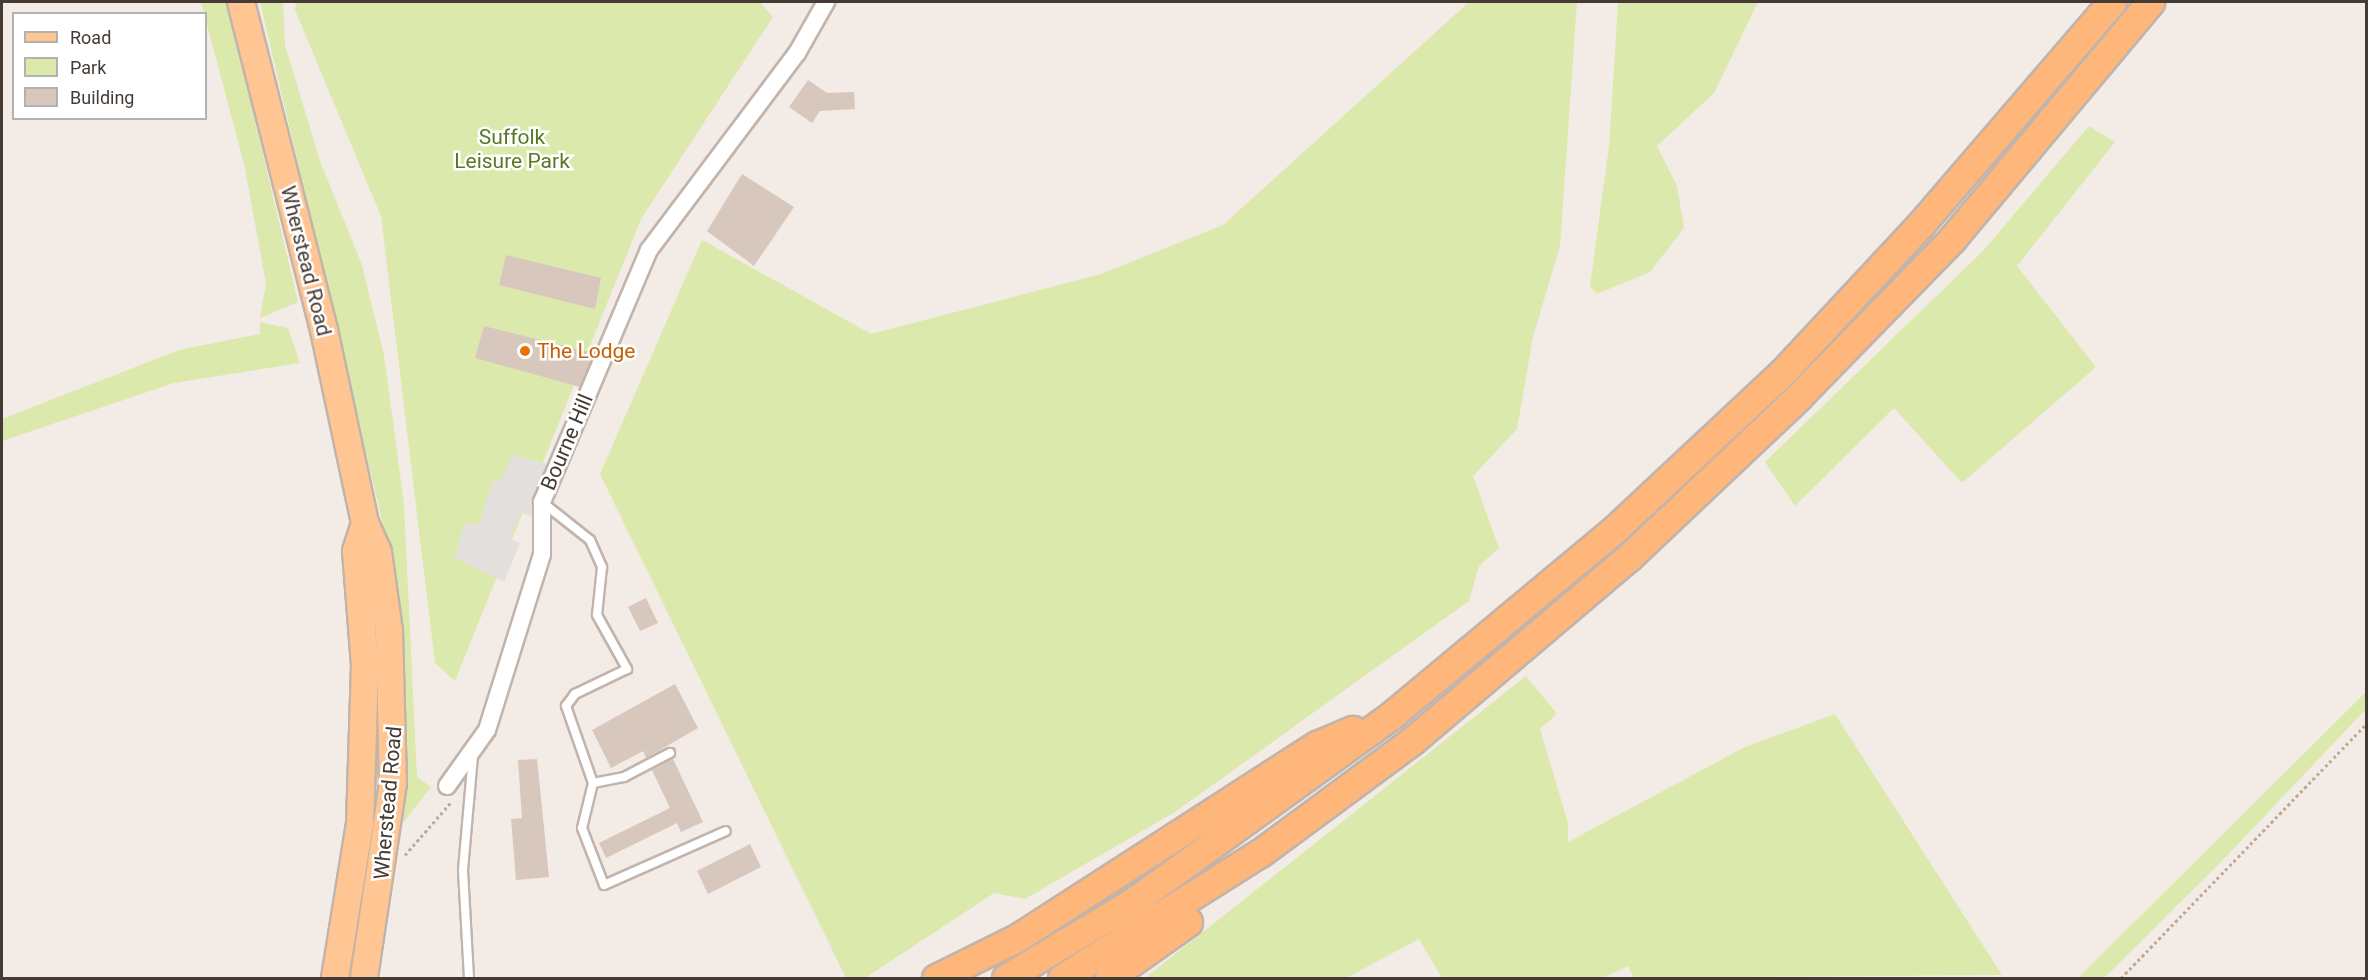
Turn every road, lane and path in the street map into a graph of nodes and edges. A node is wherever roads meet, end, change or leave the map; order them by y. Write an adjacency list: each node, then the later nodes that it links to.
1 (241, 2): 6 (main road, Wherstead Road)
2 (826, 2): 5 (street, Bourne Hill)
3 (2112, 2): 7 (highway)
4 (2150, 2): 14 (highway)
5 (542, 502): 9 (street, Bourne Hill); 11 (lane)
6 (365, 522): 15 (main road, Wherstead Road); 16 (main road, Wherstead Road)
7 (1393, 714): 18 (highway); 19 (highway)
8 (2367, 724): 22 (path)
9 (474, 749): 12 (street, Bourne Hill); 17 (lane)
10 (670, 753): 11 (lane)
11 (593, 783): 13 (lane)
12 (447, 786)
13 (726, 831)
14 (1260, 853): 20 (highway); 21 (highway)
15 (334, 978)
16 (364, 978)
17 (469, 978)
18 (936, 978)
19 (1005, 978)
20 (1062, 978)
21 (1108, 978)
22 (2121, 978)

